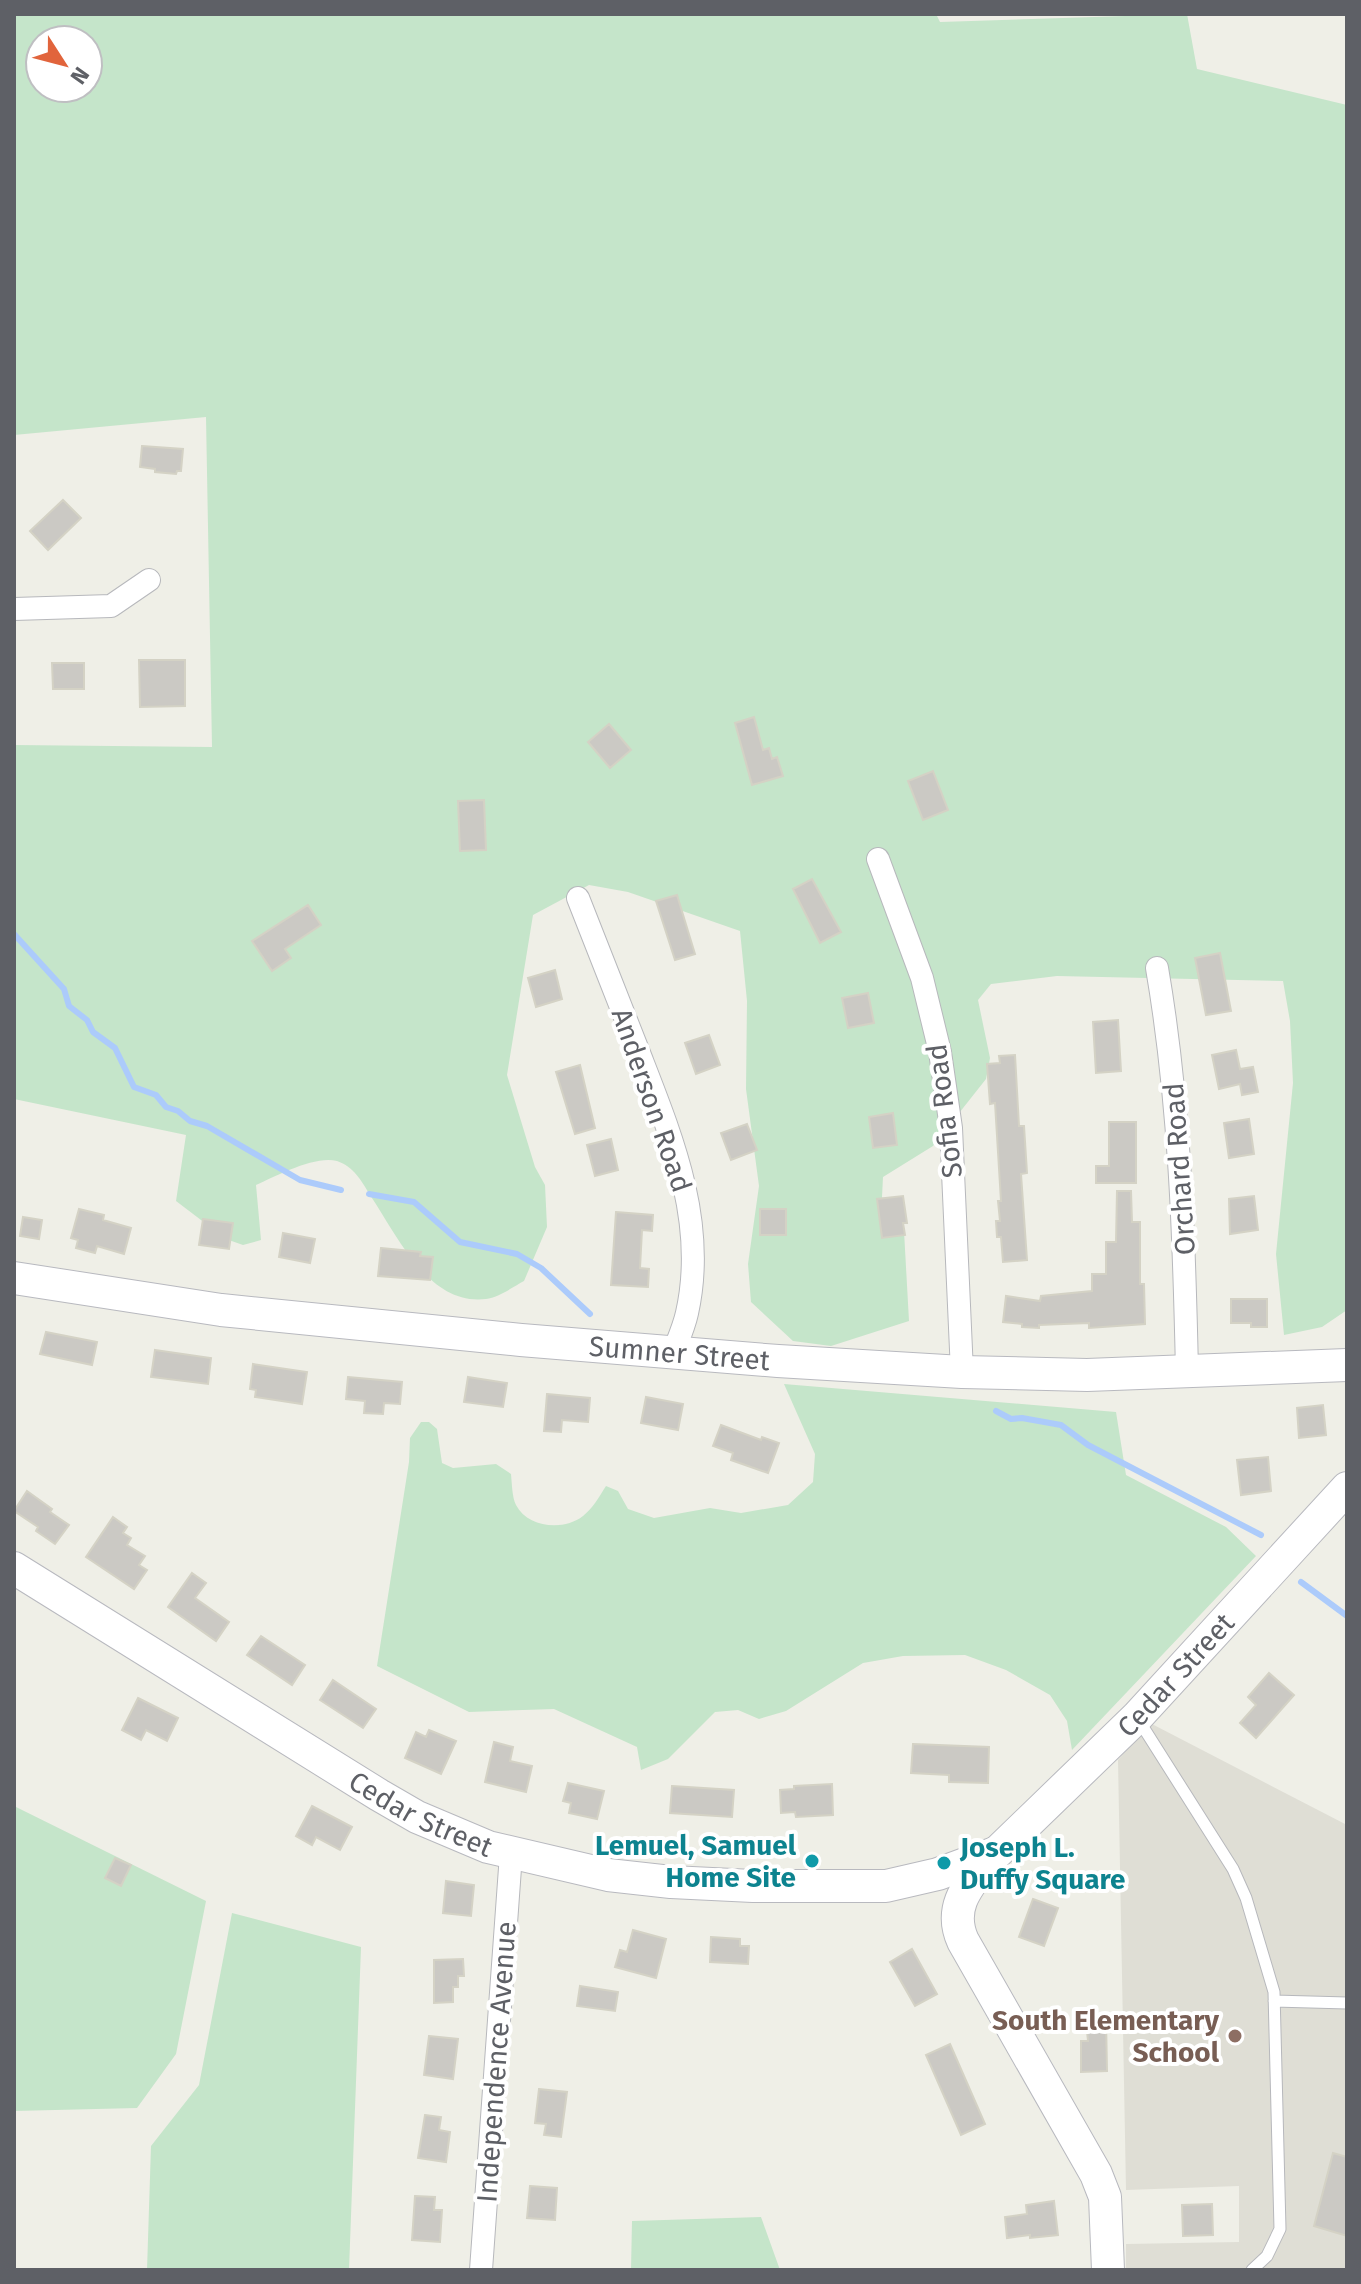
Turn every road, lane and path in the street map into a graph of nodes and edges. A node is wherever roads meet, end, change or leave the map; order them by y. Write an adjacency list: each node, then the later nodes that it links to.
1 (149, 580): 2 (street)
2 (14, 609)
3 (878, 859): 10 (street, Sofia Road)
4 (578, 898): 7 (street, Anderson Road)
5 (1157, 968): 9 (street, Orchard Road)
6 (14, 1278): 7 (street, Sumner Street)
7 (673, 1353): 10 (street, Sumner Street)
8 (1347, 1365): 9 (street, Sumner Street)
9 (1187, 1371): 10 (street, Sumner Street)
10 (962, 1372)
11 (1347, 1488): 13 (street, Cedar Street)
12 (14, 1568): 15 (street, Cedar Street)
13 (1137, 1717): 14 (street, Cedar Street); 18 (lane)
14 (995, 1853): 16 (street, Cedar Street); 17 (street, Cedar Street)
15 (511, 1854): 16 (street, Cedar Street); 20 (street, Independence Avenue)
16 (886, 1886): 17 (street, Cedar Street)
17 (956, 1921): 21 (street)
18 (1274, 2001): 19 (lane); 22 (lane)
19 (1347, 2003)
20 (481, 2270)
21 (1108, 2270)
22 (1252, 2270)

